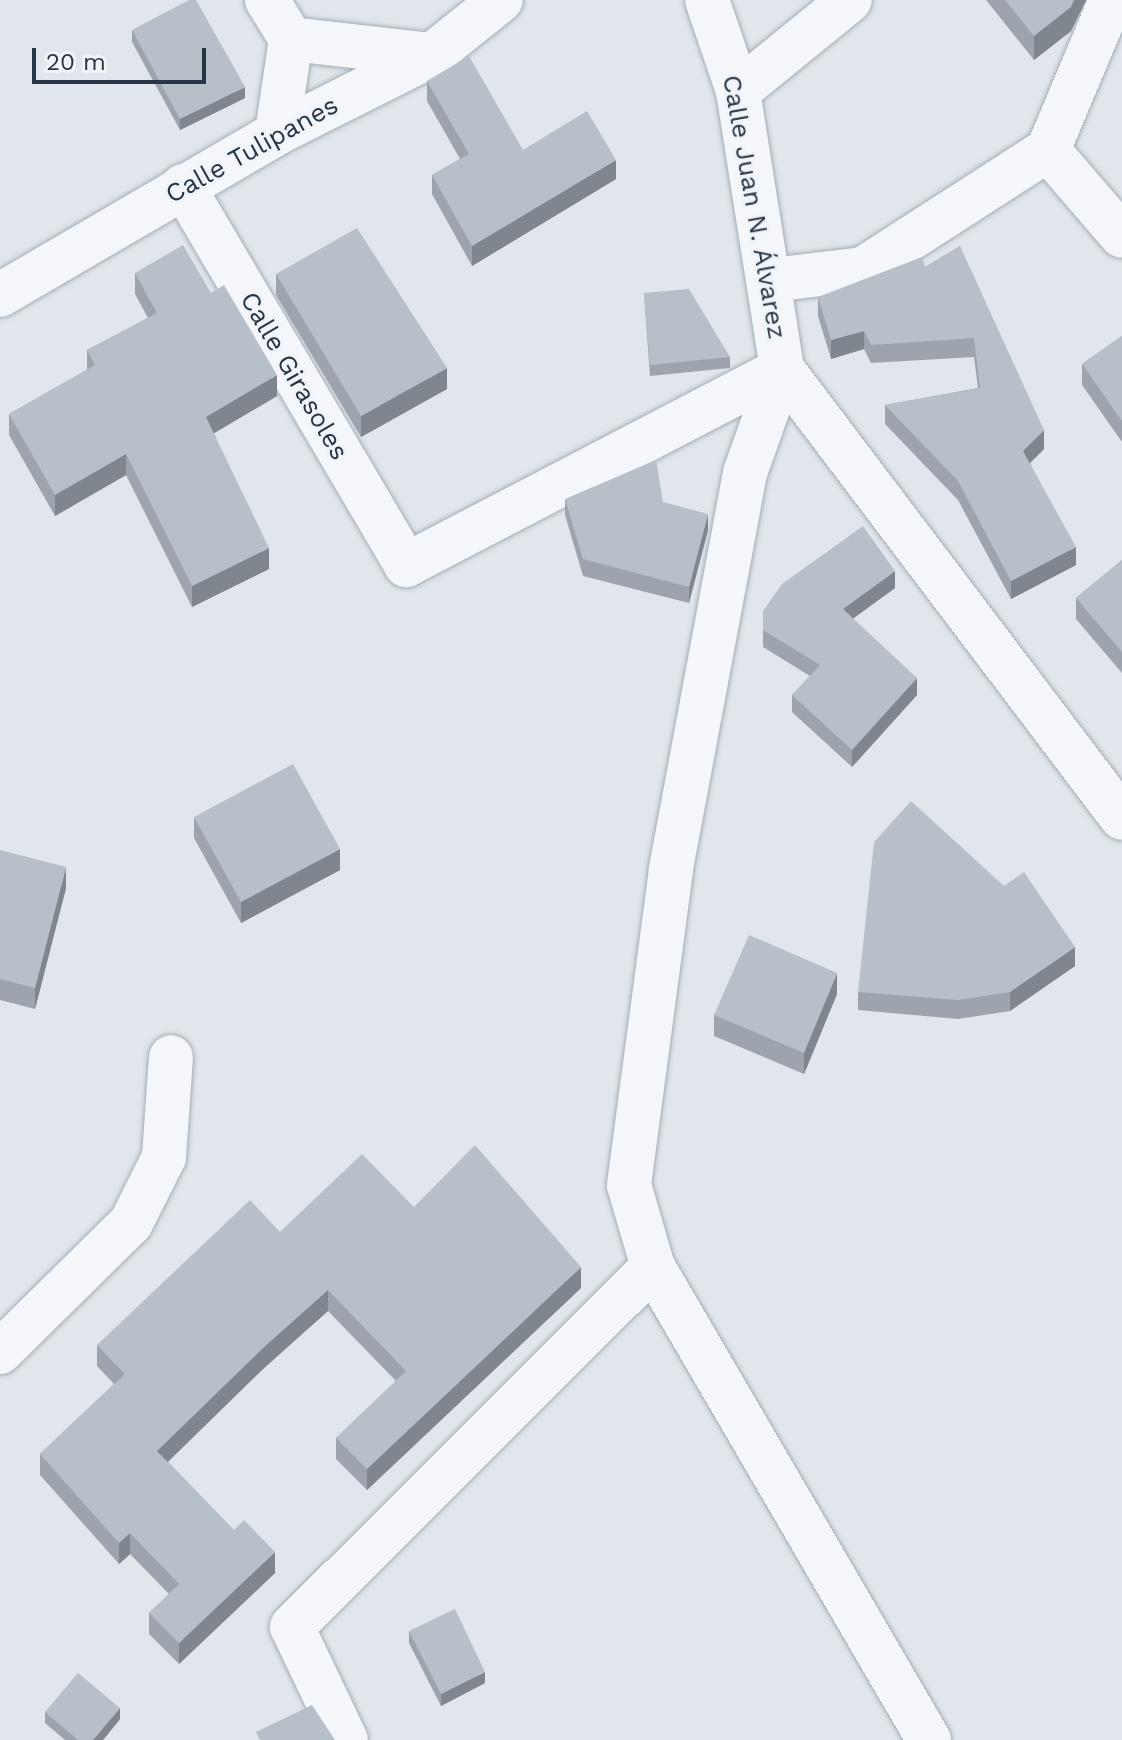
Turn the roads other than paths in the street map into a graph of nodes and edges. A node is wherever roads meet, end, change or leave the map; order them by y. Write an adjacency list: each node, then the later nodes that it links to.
1 (267, 0): 6 (street)
2 (501, 0): 7 (street, Calle Tulipanes)
3 (707, 0): 8 (street, Calle Juan N. Álvarez)
4 (850, 0): 8 (street)
5 (1111, 0): 10 (street)
6 (291, 39): 7 (street); 9 (street)
7 (432, 55): 9 (street, Calle Tulipanes)
8 (738, 91): 13 (street, Calle Juan N. Álvarez)
9 (277, 133): 11 (street, Calle Tulipanes)
10 (1048, 150): 12 (street); 13 (street)
11 (183, 186): 14 (street, Calle Tulipanes); 15 (street, Calle Girasoles)
12 (1122, 236)
13 (771, 280): 15 (street, Calle Juan N. Álvarez)
14 (0, 295)
15 (782, 369): 16 (street); 18 (street)
16 (1122, 818)
17 (171, 1057): 19 (street)
18 (653, 1267): 20 (street); 21 (street)
19 (0, 1352)
20 (346, 1740)
21 (929, 1740)

